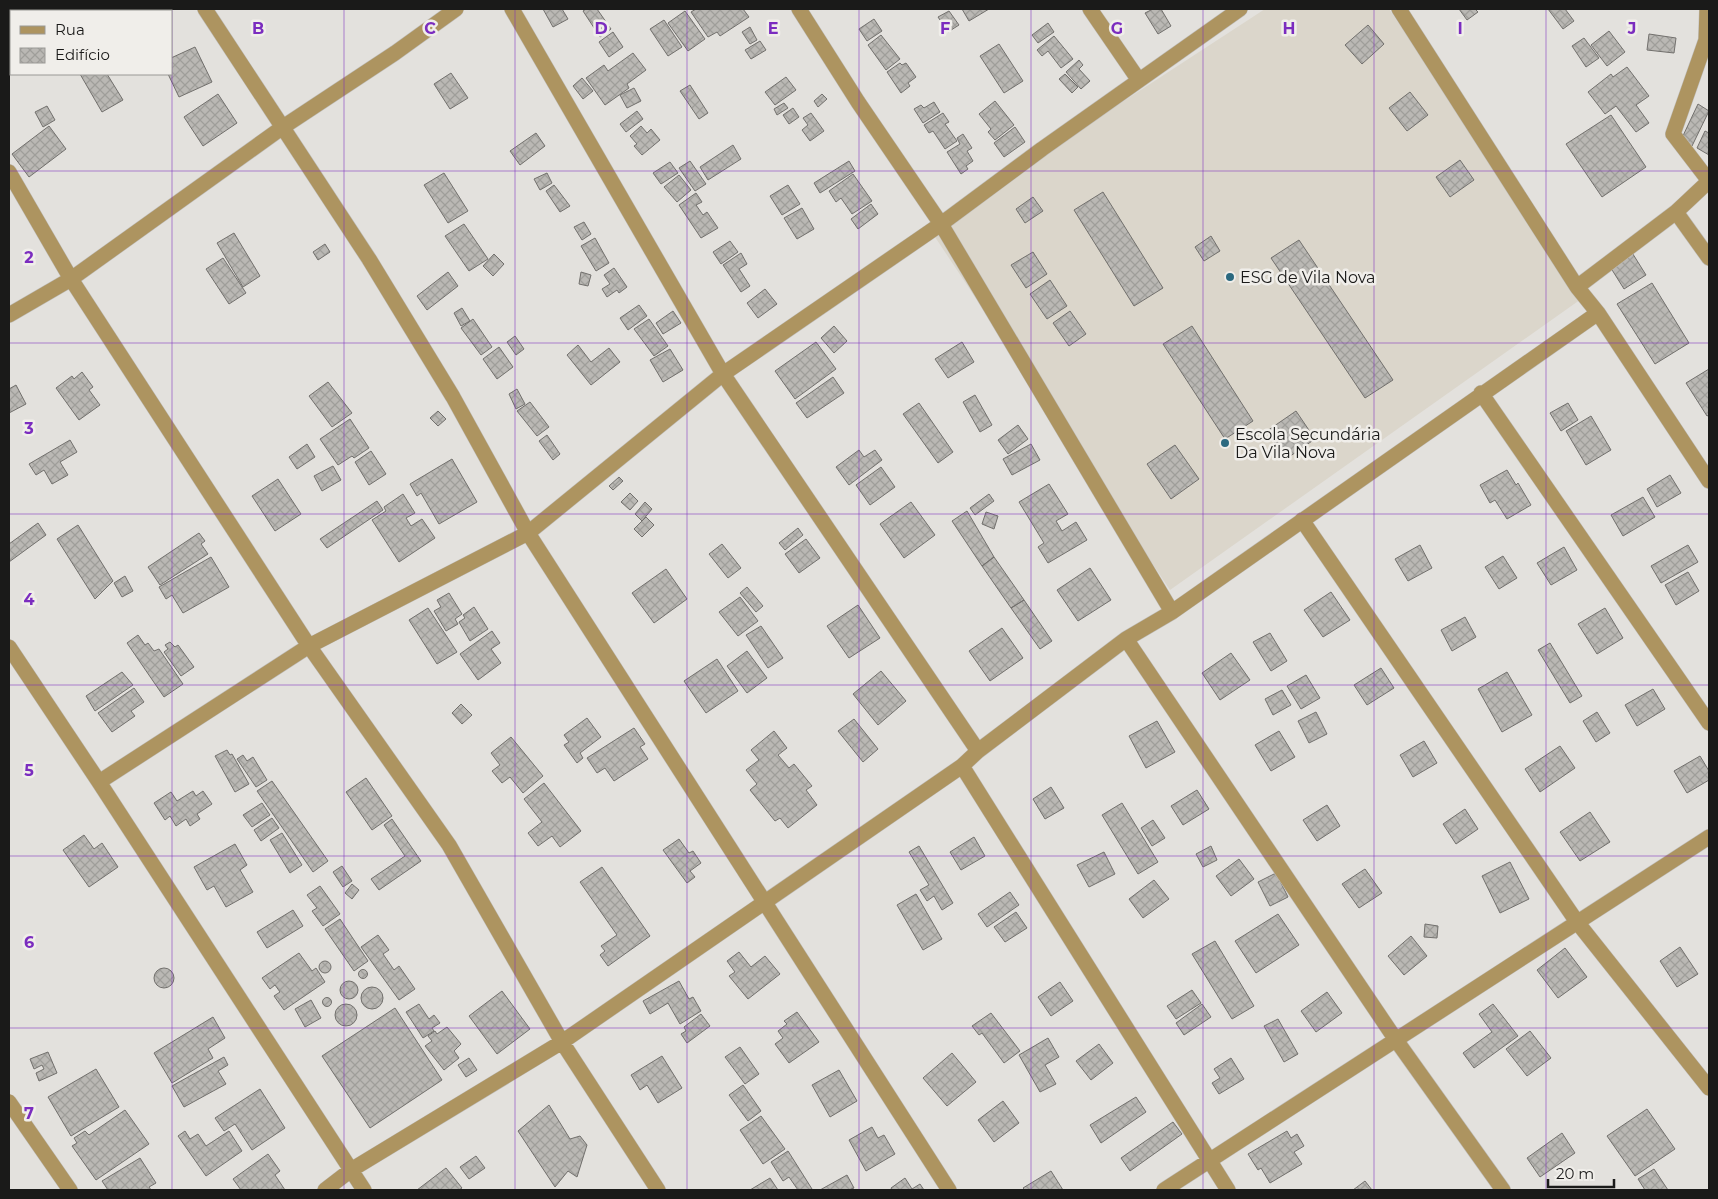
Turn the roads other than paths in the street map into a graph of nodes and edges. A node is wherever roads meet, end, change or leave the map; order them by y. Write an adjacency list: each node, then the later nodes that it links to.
1 (205, 9): 10 (street)
2 (456, 9): 10 (street)
3 (512, 9): 20 (street)
4 (799, 9): 14 (street)
5 (1090, 9): 9 (street)
6 (1240, 9): 9 (street)
7 (1399, 9): 17 (street)
8 (1707, 9): 12 (street)
9 (1138, 79): 14 (street)
10 (282, 127): 16 (street); 24 (street)
11 (9, 172): 16 (street)
12 (1709, 181): 13 (street)
13 (1676, 212): 15 (street); 17 (street)
14 (940, 224): 20 (street); 25 (street)
15 (1709, 258)
16 (71, 279): 19 (street); 27 (street)
17 (1577, 287): 18 (street)
18 (1598, 313): 21 (street); 22 (street)
19 (9, 315)
20 (723, 374): 24 (street); 30 (street)
21 (1481, 393): 23 (street); 29 (street)
22 (1709, 481)
23 (1302, 520): 25 (street); 35 (street)
24 (528, 533): 27 (street); 34 (street)
25 (1172, 612): 26 (street)
26 (1126, 639): 30 (street); 36 (street)
27 (309, 646): 32 (street); 37 (street)
28 (9, 647): 32 (street)
29 (1709, 723)
30 (978, 751): 31 (street)
31 (962, 766): 34 (street); 40 (street)
32 (99, 782): 41 (street)
33 (1709, 837): 35 (street)
34 (764, 905): 37 (street); 46 (street)
35 (1577, 922): 36 (street); 38 (street)
36 (1396, 1040): 40 (street); 49 (street)
37 (562, 1042): 41 (street); 45 (street)
38 (1709, 1088)
39 (9, 1102): 42 (street)
40 (1209, 1162): 47 (street); 48 (street)
41 (351, 1170): 43 (street); 44 (street)
42 (70, 1190)
43 (326, 1190)
44 (364, 1190)
45 (658, 1190)
46 (949, 1190)
47 (1164, 1190)
48 (1228, 1190)
49 (1503, 1190)

